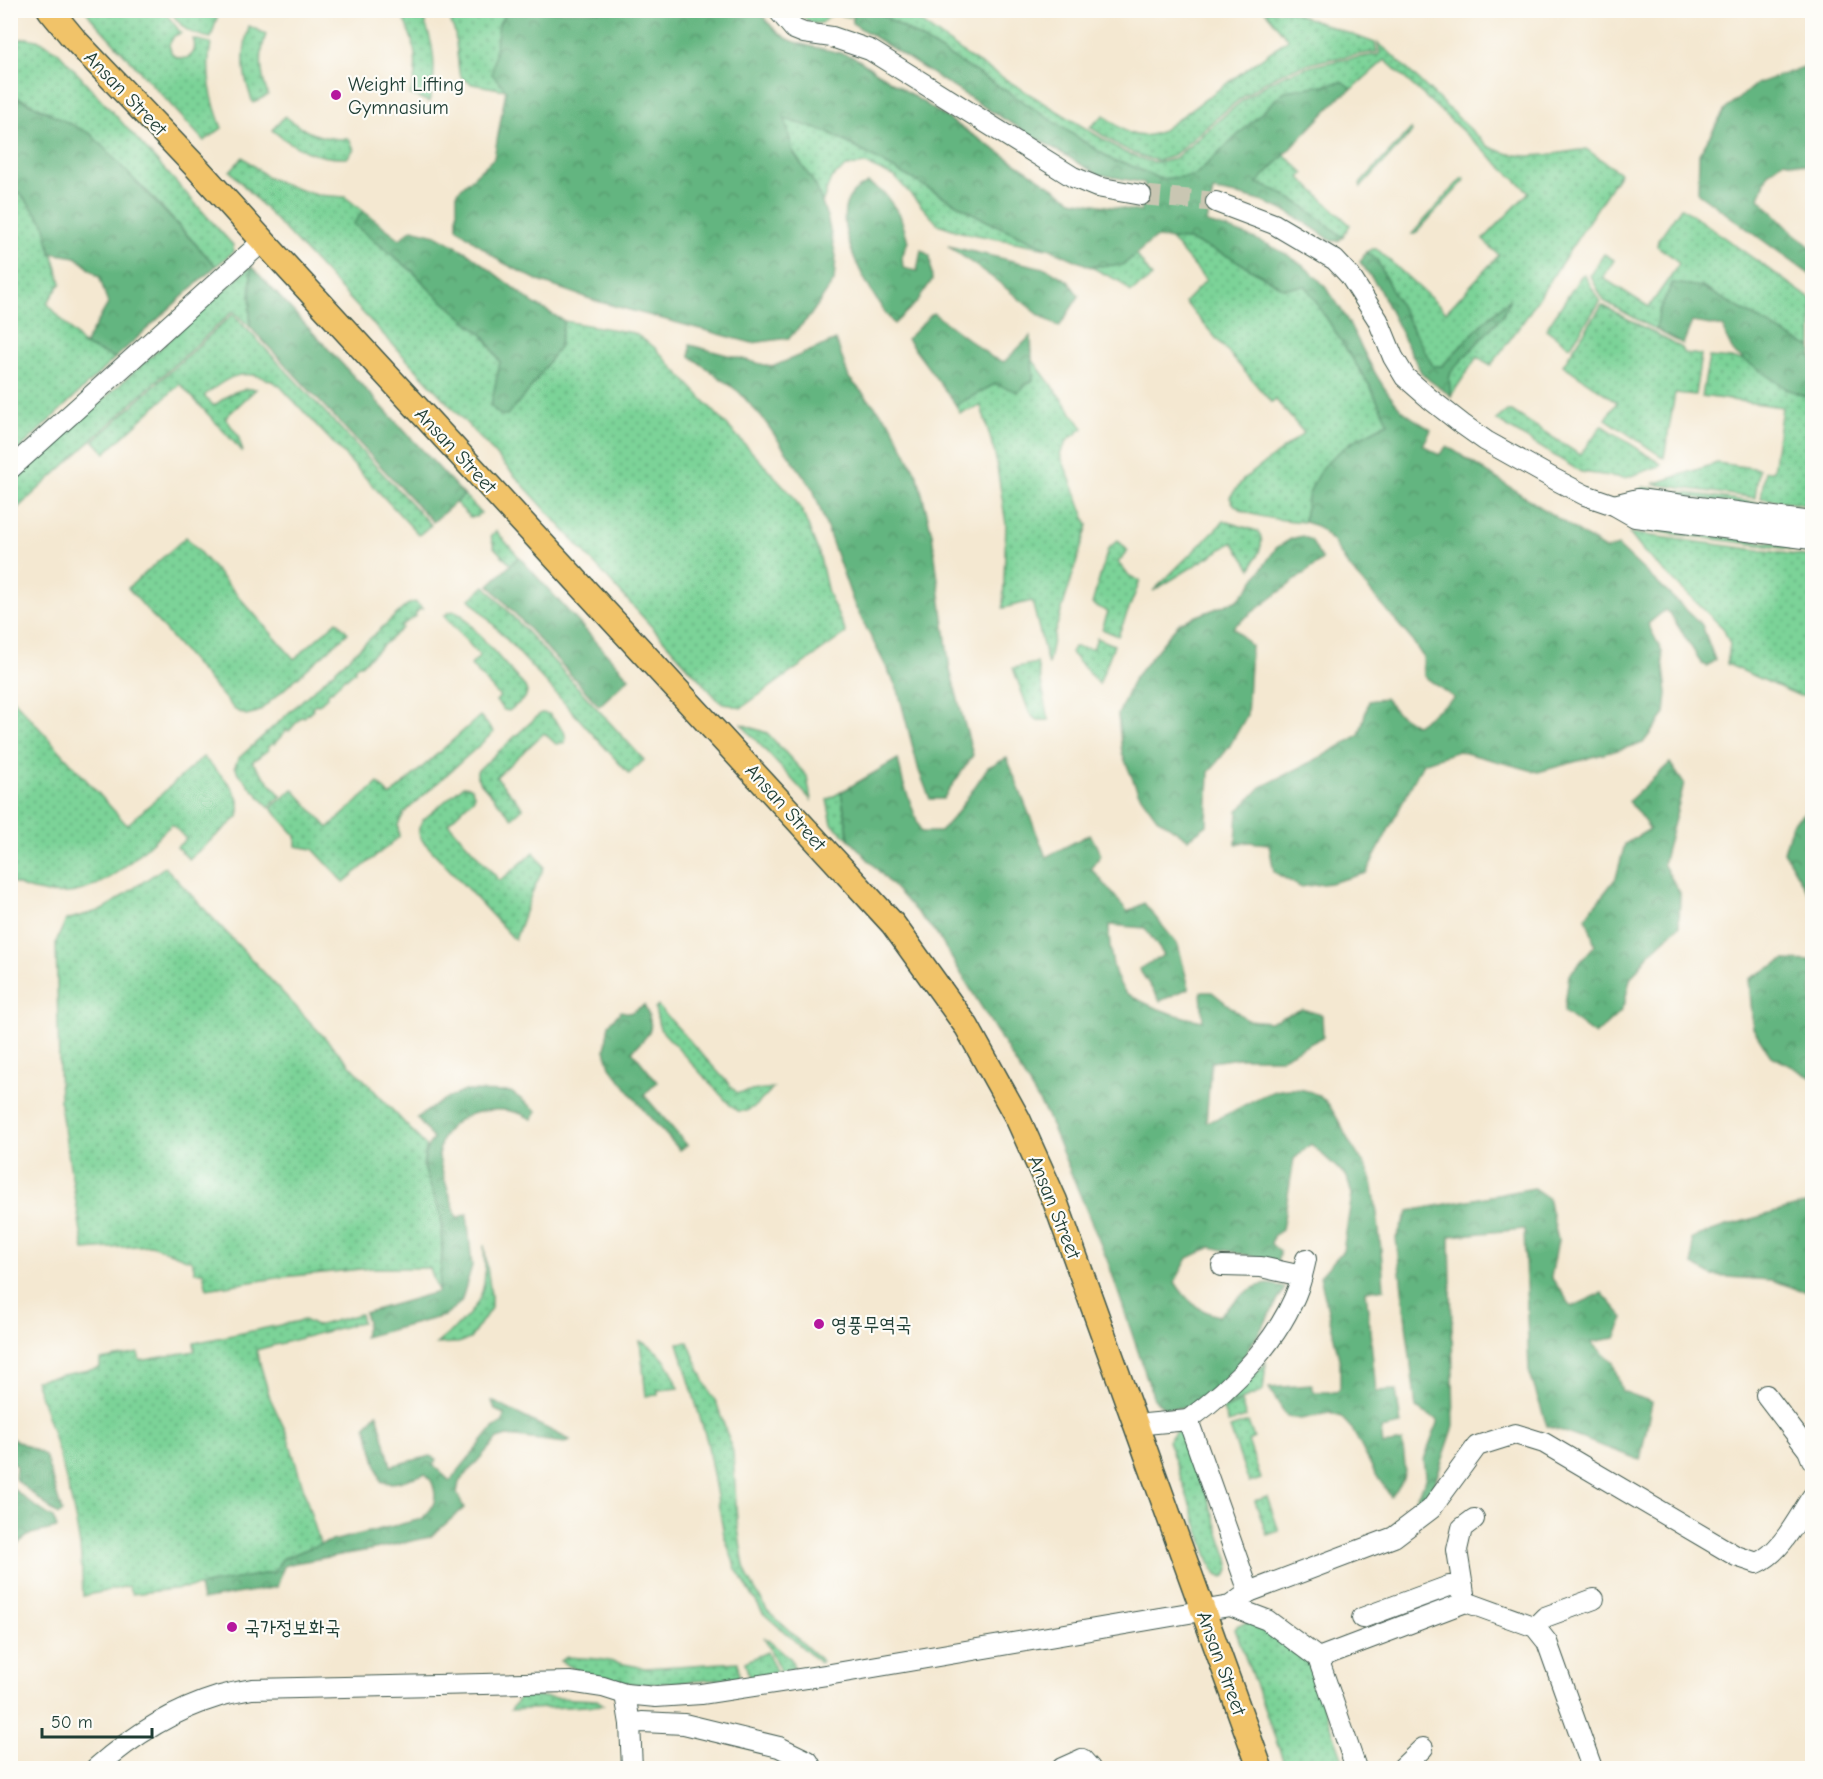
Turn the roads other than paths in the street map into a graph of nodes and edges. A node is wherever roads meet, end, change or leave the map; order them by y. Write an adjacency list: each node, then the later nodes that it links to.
1 (50, 10): 5 (main road, Ansan Street)
2 (778, 10): 3 (street)
3 (1141, 195)
4 (1216, 202): 7 (street)
5 (262, 242): 6 (street); 13 (main road, Ansan Street)
6 (10, 469)
7 (1614, 505): 8 (street); 9 (street)
8 (1812, 522)
9 (1812, 539)
10 (1222, 1266): 12 (street)
11 (1766, 1395): 14 (street)
12 (1188, 1420): 13 (street); 17 (street)
13 (1135, 1425): 21 (main road, Ansan Street)
14 (1812, 1460)
15 (1812, 1497): 17 (street)
16 (1474, 1519): 18 (street)
17 (1249, 1592): 20 (street)
18 (1464, 1595): 22 (street); 23 (street); 24 (street)
19 (1594, 1599): 23 (street)
20 (1230, 1606): 21 (street); 24 (street)
21 (1203, 1612): 25 (street); 33 (main road, Ansan Street)
22 (1362, 1618)
23 (1535, 1627): 36 (street)
24 (1318, 1658): 34 (street)
25 (625, 1694): 26 (street); 28 (street)
26 (630, 1724): 29 (street); 30 (street)
27 (1423, 1748): 35 (street)
28 (96, 1768)
29 (632, 1768)
30 (812, 1768)
31 (1062, 1768): 32 (street)
32 (1090, 1768)
33 (1260, 1768)
34 (1356, 1768)
35 (1402, 1768)
36 (1592, 1768)

